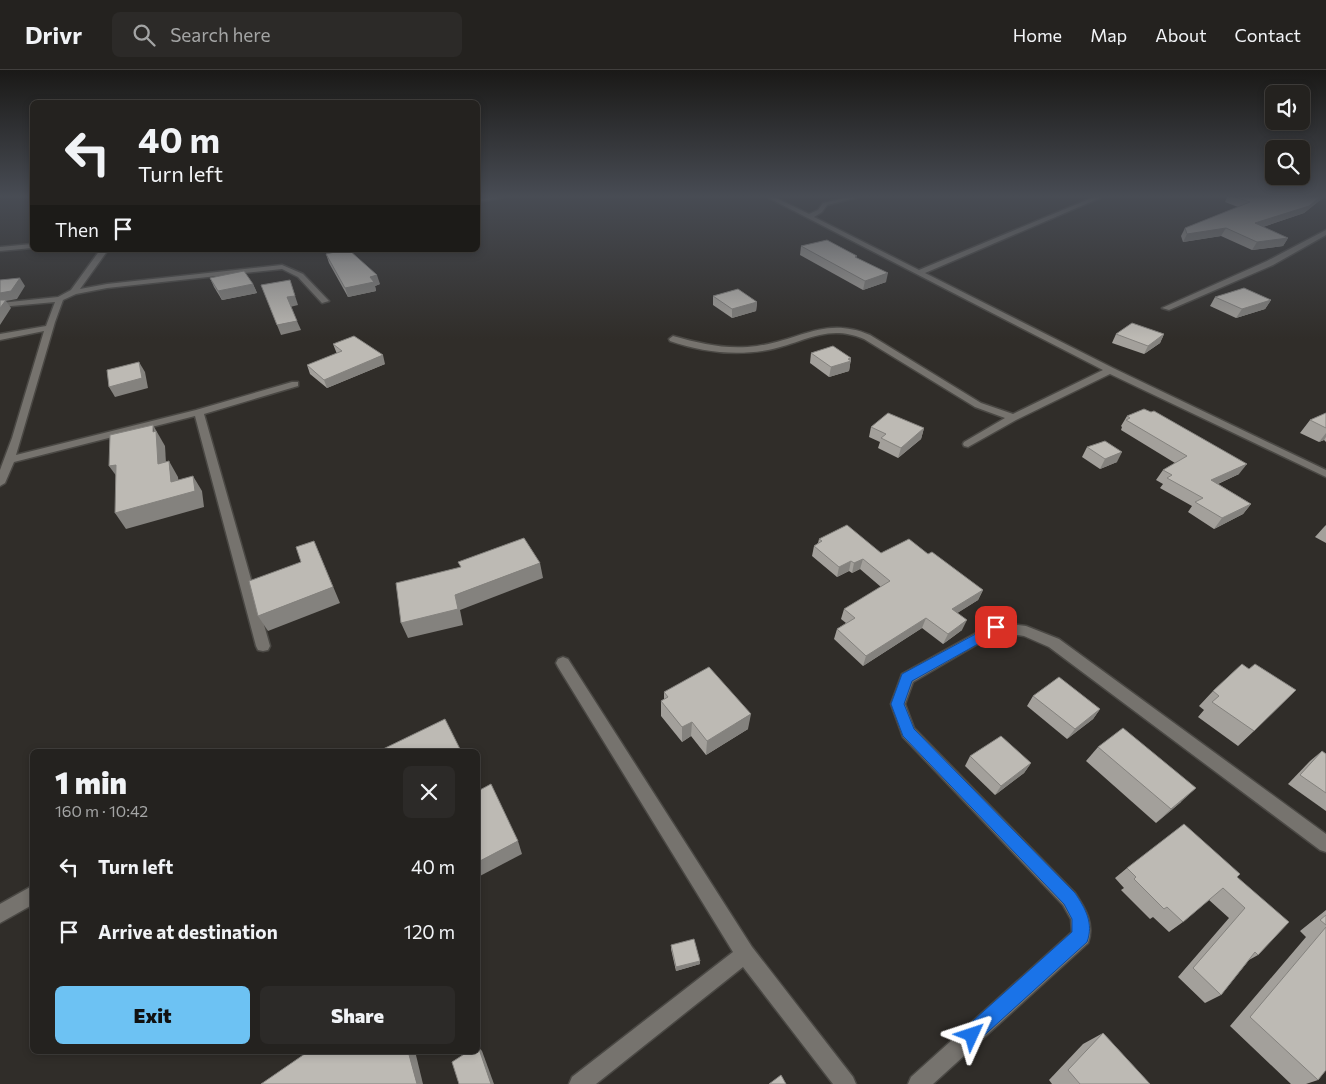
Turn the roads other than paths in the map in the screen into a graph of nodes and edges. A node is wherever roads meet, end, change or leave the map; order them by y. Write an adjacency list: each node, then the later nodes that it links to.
1 (866, 244): 7 (street)
2 (986, 244): 7 (street)
3 (1304, 244): 12 (street)
4 (30, 246): 5 (street)
5 (0, 249)
6 (103, 252): 8 (street)
7 (920, 272): 16 (street)
8 (74, 292): 9 (street); 10 (street)
9 (60, 299): 11 (street); 13 (street)
10 (325, 301)
11 (0, 305)
12 (1166, 308)
13 (48, 328): 14 (street); 21 (street)
14 (0, 337)
15 (673, 339): 19 (street)
16 (1110, 370): 19 (street); 22 (street)
17 (295, 384): 18 (street)
18 (199, 412): 21 (street); 24 (street)
19 (1013, 418): 20 (street)
20 (968, 444)
21 (11, 460): 23 (street)
22 (1326, 474)
23 (0, 483)
24 (263, 646)
25 (563, 663): 29 (street)
26 (1326, 844): 32 (street)
27 (30, 896): 28 (street)
28 (0, 914)
29 (744, 954): 30 (street); 31 (street)
30 (579, 1084)
31 (846, 1084)
32 (918, 1084)

